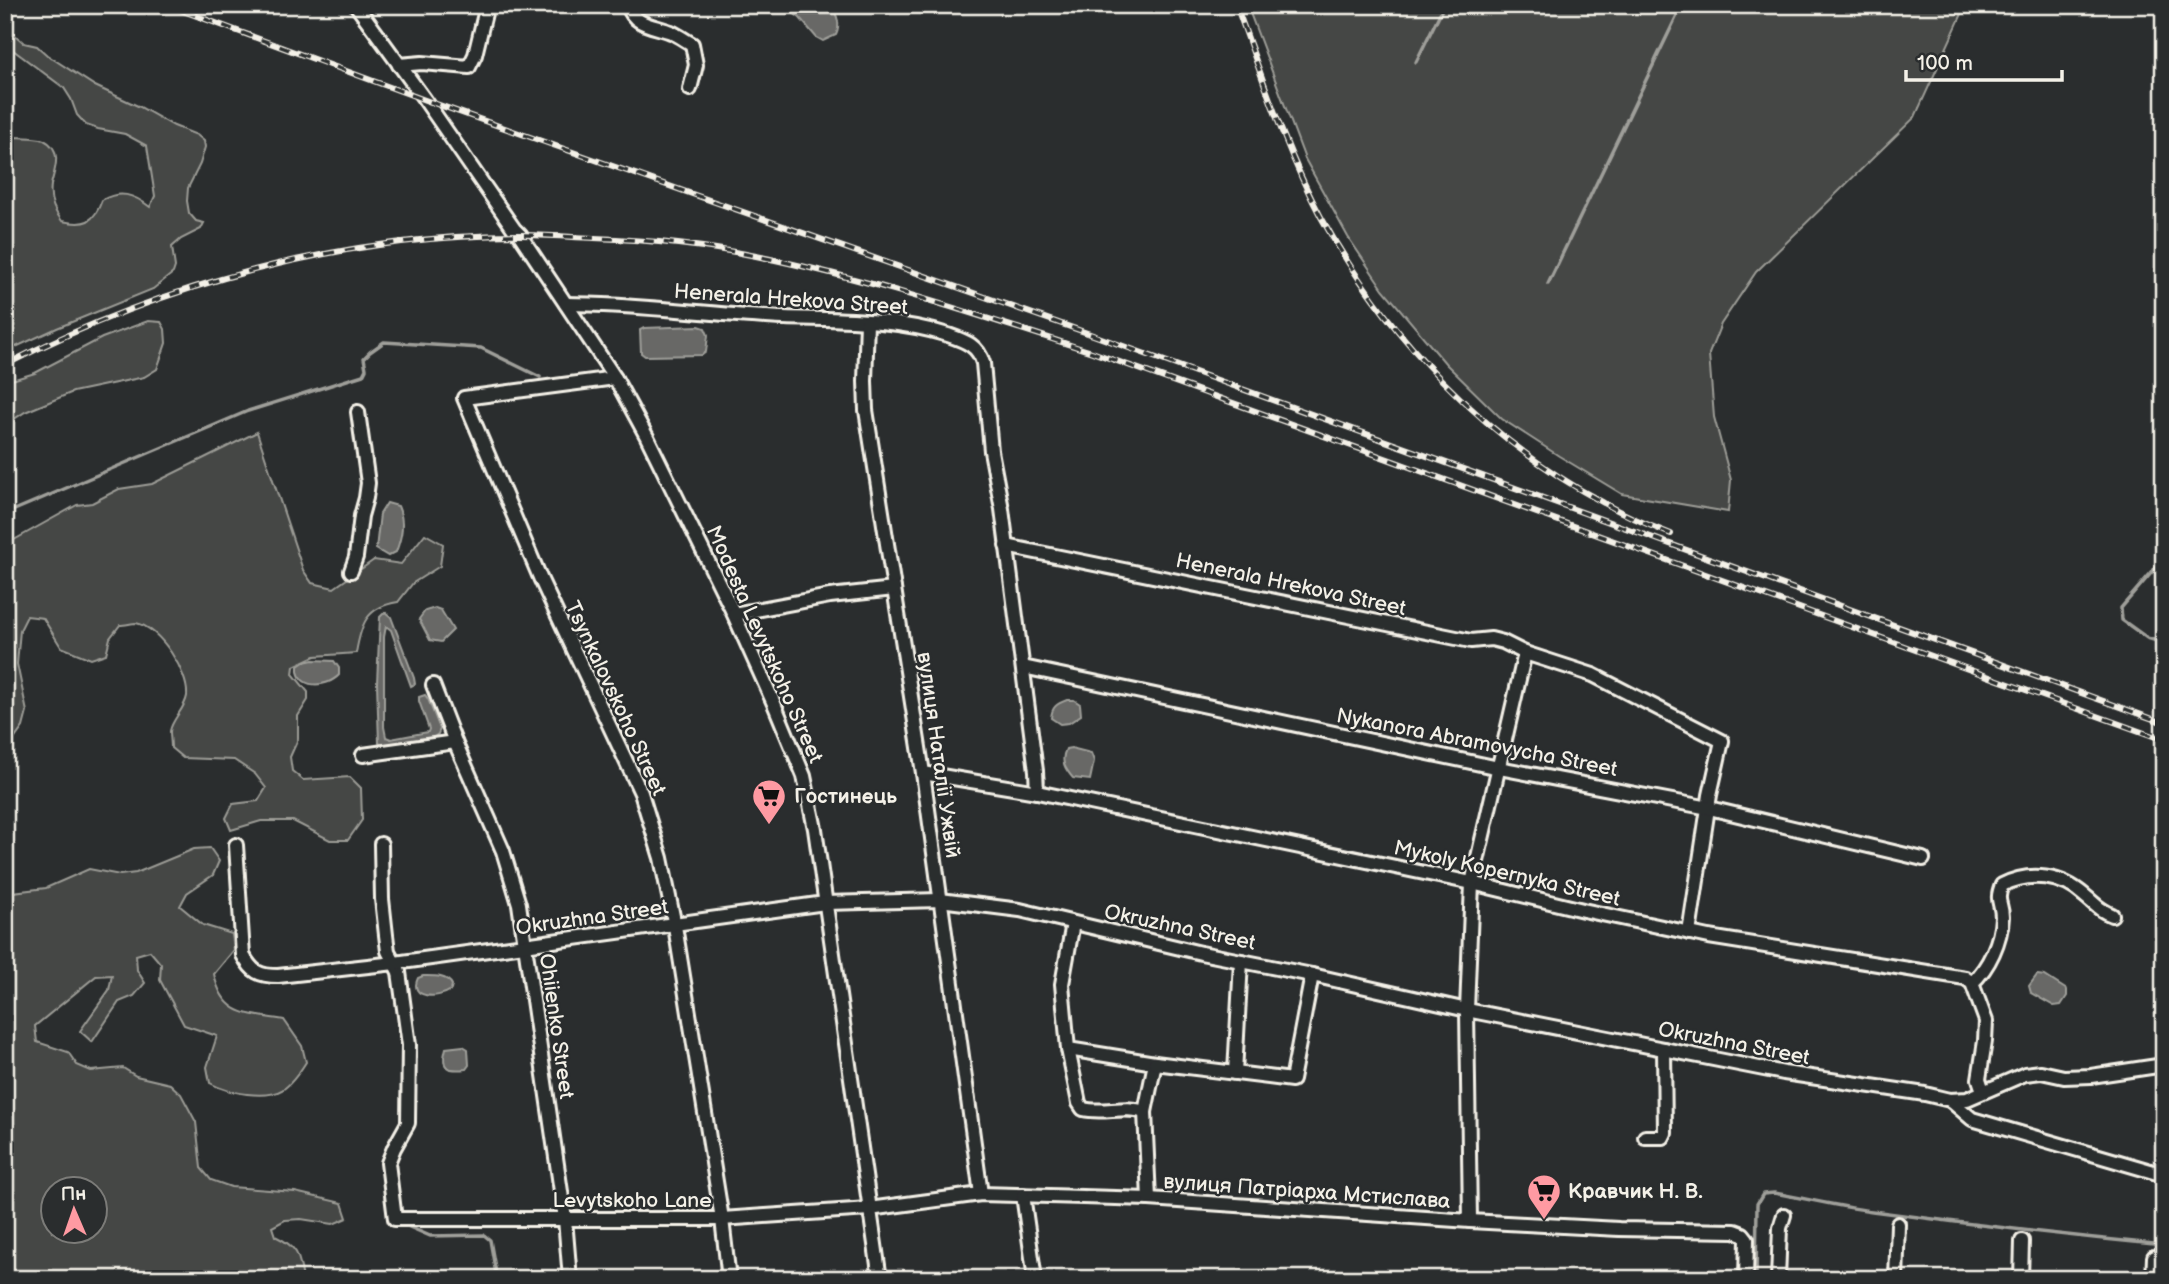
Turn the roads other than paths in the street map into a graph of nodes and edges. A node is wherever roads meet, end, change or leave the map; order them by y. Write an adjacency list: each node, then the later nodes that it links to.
1 (356, 5): 4 (street)
2 (487, 5): 4 (street)
3 (628, 5): 5 (street)
4 (399, 65): 6 (street, Modesta Levytskoho Street)
5 (690, 89)
6 (566, 304): 7 (street, Henerala Hrekova Street); 8 (street, Modesta Levytskoho Street)
7 (867, 321): 10 (street, Henerala Hrekova Street); 12 (street, вулиця Наталії Ужвій)
8 (615, 379): 13 (street, Modesta Levytskoho Street); 31 (street, Tsynkalovskoho Street)
9 (358, 412): 11 (street)
10 (1006, 546): 14 (street, Henerala Hrekova Street); 15 (street, Henerala Hrekova Street)
11 (351, 571)
12 (894, 589): 13 (street); 20 (street, вулиця Наталії Ужвій)
13 (734, 614): 28 (street, Modesta Levytskoho Street)
14 (1525, 653): 19 (street); 22 (street, Henerala Hrekova Street)
15 (1023, 667): 19 (street, Nykanora Abramovycha Street); 21 (street, Henerala Hrekova Street)
16 (433, 685): 17 (street, Ohiienko Street)
17 (455, 742): 18 (street); 33 (street, Ohiienko Street)
18 (363, 755)
19 (1499, 768): 22 (street, Nykanora Abramovycha Street); 26 (street)
20 (923, 773): 21 (street, Mykoly Kopernyka Street); 27 (street, вулиця Наталії Ужвій)
21 (1037, 792): 26 (street, Mykoly Kopernyka Street)
22 (1709, 808): 25 (street, Nykanora Abramovycha Street); 32 (street)
23 (381, 844): 35 (street)
24 (236, 845): 35 (street, Okruzhna Street)
25 (1923, 859)
26 (1472, 883): 32 (street, Mykoly Kopernyka Street); 38 (street)
27 (940, 900): 28 (street, Okruzhna Street); 30 (street, Okruzhna Street); 49 (street, вулиця Наталії Ужвій)
28 (825, 903): 31 (street, Okruzhna Street); 52 (street, Modesta Levytskoho Street)
29 (2112, 915): 37 (street)
30 (1073, 923): 34 (street, Okruzhna Street); 39 (street)
31 (675, 926): 33 (street, Okruzhna Street); 55 (street, Tsynkalovskoho Street)
32 (1689, 933): 37 (street, Mykoly Kopernyka Street)
33 (526, 945): 35 (street, Okruzhna Street); 54 (street, Ohiienko Street)
34 (1241, 961): 36 (street, Okruzhna Street); 43 (street)
35 (395, 963): 54 (street, Levytskoho Lane)
36 (1312, 975): 38 (street, Okruzhna Street); 43 (street)
37 (1972, 983): 44 (street)
38 (1467, 1010): 40 (street, Okruzhna Street); 56 (street)
39 (1068, 1049): 41 (street); 46 (street)
40 (1664, 1049): 45 (street, Okruzhna Street); 47 (street)
41 (1155, 1063): 43 (street); 46 (street)
42 (2164, 1065): 44 (street, Okruzhna Street)
43 (1235, 1073)
44 (1983, 1091): 45 (street, Okruzhna Street)
45 (1950, 1100): 48 (street, Okruzhna Street)
46 (1145, 1112): 51 (street)
47 (1645, 1137)
48 (2164, 1175)
49 (981, 1194): 50 (street, вулиця Патріарха Мстислава); 52 (street, вулиця Патріарха Мстислава)
50 (1023, 1195): 51 (street, вулиця Патріарха Мстислава); 60 (street)
51 (1149, 1199): 56 (street, вулиця Патріарха Мстислава)
52 (869, 1209): 55 (street, Levytskoho Lane); 63 (street, Modesta Levytskoho Street)
53 (1784, 1215): 65 (street)
54 (565, 1219): 55 (street, Levytskoho Lane); 61 (street, Ohiienko Street)
55 (722, 1219): 62 (street, Tsynkalovskoho Street)
56 (1470, 1221): 64 (street, вулиця Патріарха Мстислава)
57 (1898, 1224): 66 (street)
58 (2022, 1241): 67 (street)
59 (2154, 1257): 68 (street)
60 (1039, 1278)
61 (570, 1279)
62 (729, 1279)
63 (880, 1279)
64 (1746, 1279)
65 (1778, 1279)
66 (1896, 1279)
67 (2021, 1279)
68 (2153, 1279)

